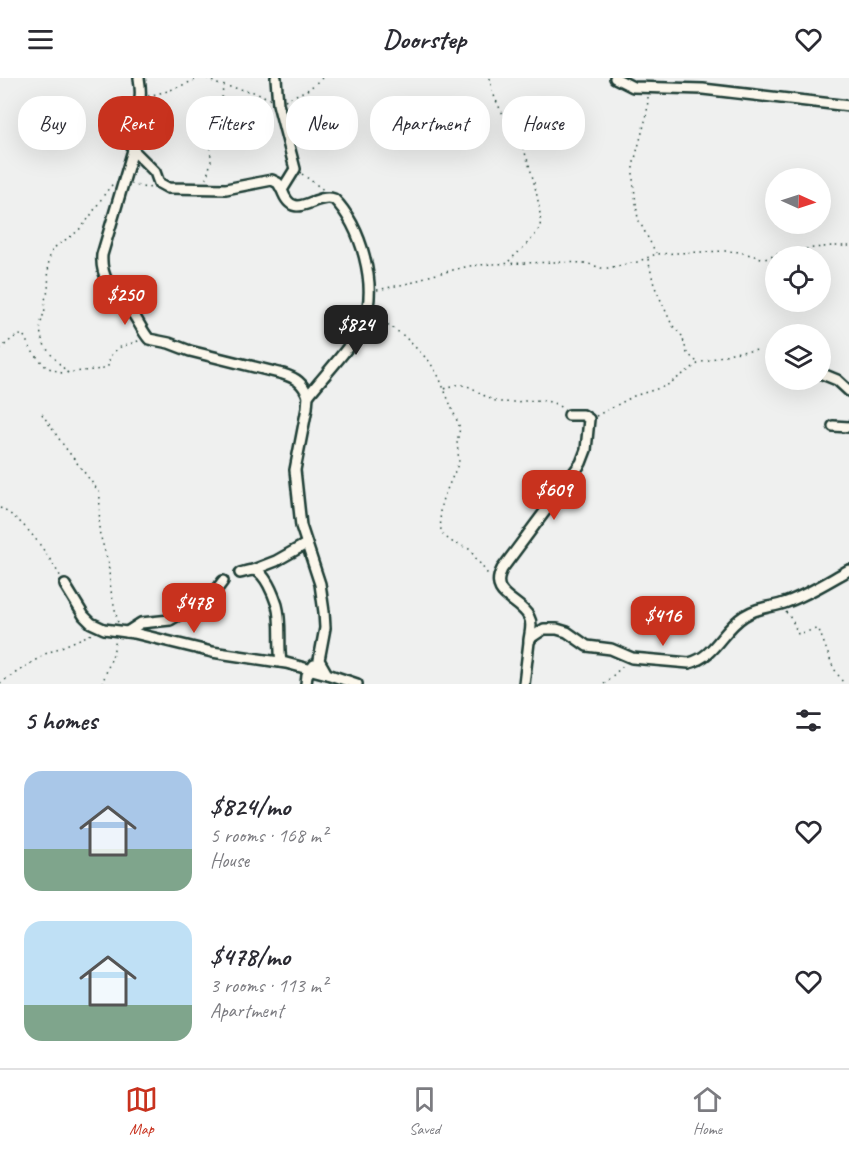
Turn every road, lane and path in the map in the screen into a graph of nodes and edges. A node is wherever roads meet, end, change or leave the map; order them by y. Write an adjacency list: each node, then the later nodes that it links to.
1 (139, 78): 10 (street)
2 (200, 78): 11 (path)
3 (207, 78): 8 (path)
4 (276, 78): 12 (street)
5 (322, 78): 12 (path)
6 (490, 78): 24 (path)
7 (615, 78): 9 (street)
8 (223, 86): 12 (path); 18 (path)
9 (648, 87): 13 (street); 22 (path)
10 (139, 96)
11 (150, 96)
12 (279, 104): 15 (street)
13 (849, 106)
14 (134, 150): 16 (street); 17 (street)
15 (295, 169): 19 (street); 20 (path)
16 (126, 179): 17 (path); 27 (street); 31 (path)
17 (163, 186): 18 (street)
18 (203, 188): 19 (street)
19 (282, 189): 20 (street)
20 (332, 197): 25 (street)
21 (849, 246): 22 (path)
22 (656, 254): 23 (path)
23 (648, 258): 24 (path); 30 (path)
24 (506, 264): 25 (path)
25 (369, 292): 26 (street)
26 (367, 310): 33 (path); 35 (street)
27 (149, 339): 31 (path); 35 (street)
28 (0, 349): 31 (path)
29 (758, 350): 30 (path)
30 (699, 363): 38 (path)
31 (68, 373)
32 (831, 378): 34 (street)
33 (444, 390): 37 (path); 48 (path)
34 (849, 391)
35 (308, 396): 42 (street)
36 (42, 414): 51 (path)
37 (569, 415): 38 (street)
38 (587, 416): 48 (street)
39 (833, 426): 40 (street)
40 (849, 427)
41 (0, 508): 47 (path)
42 (306, 544): 43 (street); 54 (street)
43 (253, 570): 45 (street); 55 (street)
44 (849, 570): 49 (street)
45 (240, 573)
46 (223, 581): 51 (street)
47 (65, 585): 50 (street)
48 (500, 586): 52 (street)
49 (779, 604): 53 (street); 64 (path)
50 (104, 629): 51 (street); 58 (path)
51 (122, 632): 55 (street); 59 (path)
52 (527, 648): 53 (street); 62 (street)
53 (632, 658): 63 (path)
54 (319, 660): 56 (street); 57 (street)
55 (281, 662): 56 (street)
56 (310, 669): 57 (street); 60 (street)
57 (327, 674): 61 (street)
58 (0, 683)
59 (102, 684)
60 (306, 684)
61 (357, 684)
62 (524, 684)
63 (604, 684)
64 (844, 684)

